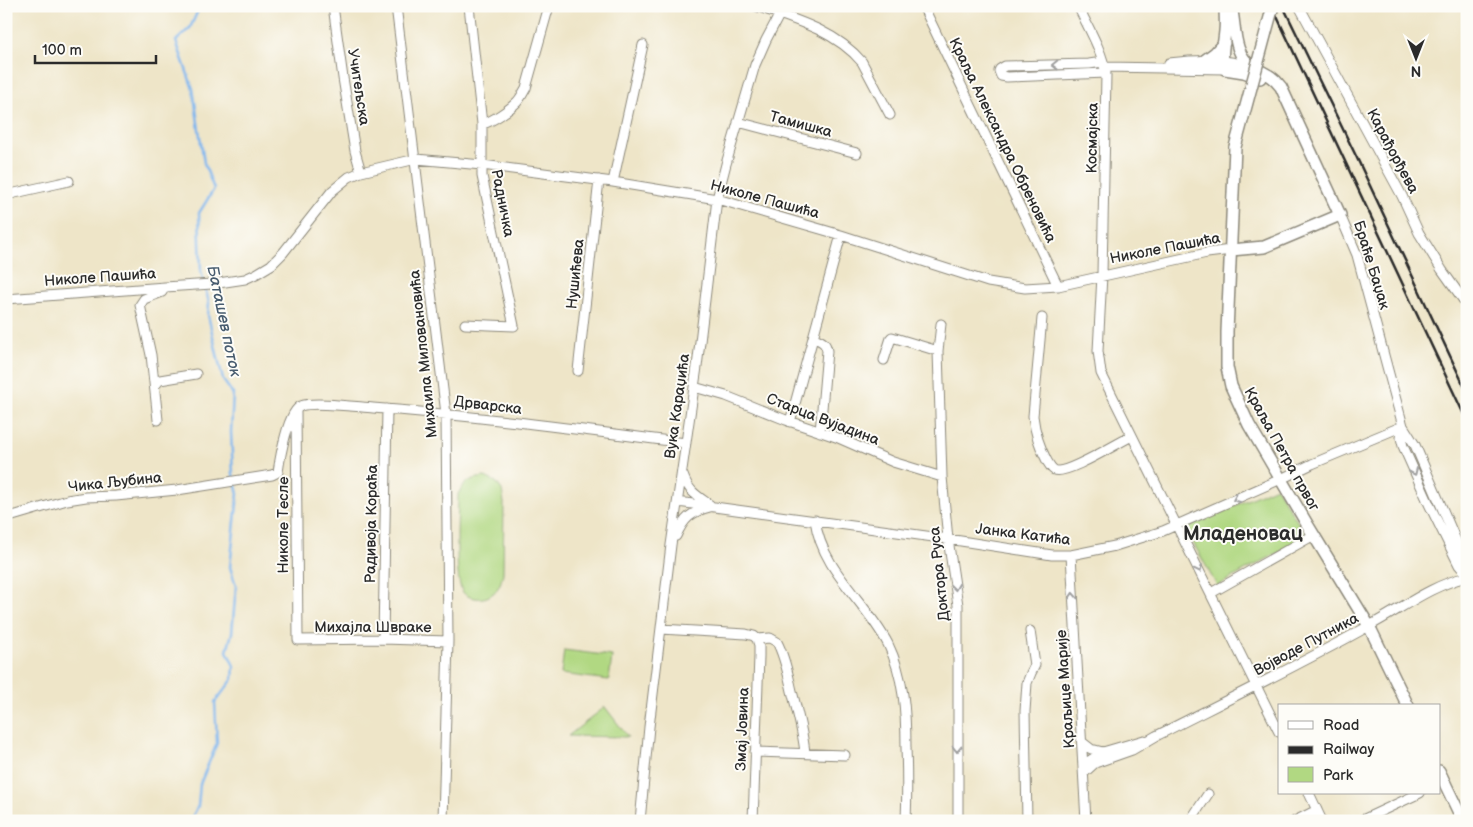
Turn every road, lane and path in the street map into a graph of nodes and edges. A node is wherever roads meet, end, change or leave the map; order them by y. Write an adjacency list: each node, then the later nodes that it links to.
1 (333, 6): 28 (street, Учитељска)
2 (396, 6): 26 (street, Михаила Миловановића)
3 (469, 6): 24 (street, Радничка)
4 (549, 6): 24 (street)
5 (756, 6): 12 (street)
6 (923, 6): 39 (street, Краља Александра Обреновића)
7 (1078, 6): 18 (street, Космајска)
8 (1225, 6): 14 (main road)
9 (1231, 6): 13 (main road, Браће Баџак)
10 (1273, 6): 36 (main road, Краља Петра првог, bridge)
11 (1299, 6): 41 (street, Карађорђева)
12 (782, 10): 22 (street); 23 (street, Вука Караџића)
13 (1236, 42): 17 (main road); 20 (main road, Браће Баџак)
14 (1224, 43): 16 (main road); 17 (main road)
15 (643, 45): 31 (street)
16 (1204, 61): 17 (street); 19 (street)
17 (1227, 64): 19 (street); 20 (street); 21 (main road)
18 (1105, 67): 18 (street, one-way to 18); 19 (street); 37 (street, Космајска)
19 (1157, 67)
20 (1252, 67): 21 (main road, Браће Баџак)
21 (1282, 92): 34 (main road, Браће Баџак)
22 (890, 115)
23 (738, 122): 25 (street, Тамишка); 33 (street, Вука Караџића)
24 (482, 124): 27 (street, Радничка)
25 (857, 153)
26 (416, 159): 27 (street, Николе Пашића); 28 (street, Николе Пашића); 54 (street, Михаила Миловановића)
27 (482, 165): 29 (street, Николе Пашића); 43 (street, Радничка)
28 (360, 172): 38 (street, Николе Пашића)
29 (599, 180): 31 (street, Николе Пашића); 48 (street, Нушићева)
30 (70, 181): 32 (street)
31 (613, 182): 33 (street, Николе Пашића)
32 (6, 195)
33 (717, 200): 35 (street, Николе Пашића); 51 (street, Вука Караџића)
34 (1340, 215): 36 (main road, Николе Пашића); 57 (street, Браће Баџак)
35 (841, 235): 39 (street, Николе Пашића); 45 (street)
36 (1231, 250): 37 (street, Николе Пашића); 63 (main road, Краља Петра првог)
37 (1102, 276): 39 (street, Николе Пашића); 59 (street)
38 (165, 286): 40 (street, Николе Пашића); 50 (street)
39 (1058, 286)
40 (6, 299)
41 (1467, 305)
42 (1042, 318): 59 (street)
43 (465, 324)
44 (942, 324): 46 (street, Доктора Руса)
45 (814, 338): 56 (street); 58 (street)
46 (938, 351): 47 (street); 62 (street, Доктора Руса)
47 (884, 360)
48 (578, 372)
49 (196, 374): 50 (street)
50 (155, 385): 55 (street)
51 (694, 387): 56 (street, Старца Вујадина); 60 (street, Вука Караџића)
52 (387, 409): 53 (street, Дрварска); 54 (street, Дрварска); 79 (street, Радивоја Кораћа)
53 (296, 410): 66 (street, Чика Љубина); 81 (street, Николе Тесле)
54 (446, 414): 60 (street, Дрварска); 82 (street, Михаила Миловановића)
55 (158, 420)
56 (790, 422): 58 (street, Старца Вујадина)
57 (1403, 426): 63 (street, Јанка Катића); 73 (street, Браће Баџак); 74 (street, Браће Баџак, one-way to 74)
58 (820, 432): 62 (street, Старца Вујадина)
59 (1132, 436): 68 (street)
60 (686, 443): 61 (street, Вука Караџића)
61 (682, 471): 64 (street, Вука Караџића); 65 (street)
62 (942, 477): 70 (street, Доктора Руса)
63 (1281, 479): 68 (street, Јанка Катића, one-way to 68); 69 (main road, Краља Петра првог)
64 (678, 502): 65 (street, Јанка Катића); 71 (street, Вука Караџића)
65 (712, 507): 67 (street, Јанка Катића); 71 (street)
66 (6, 518)
67 (815, 520): 70 (street, Јанка Катића); 101 (street)
68 (1178, 525): 72 (street, Јанка Катића); 75 (street, one-way to 75)
69 (1314, 535): 75 (street); 76 (main road, Краља Петра првог)
70 (948, 539): 72 (street, Јанка Катића); 102 (street, Доктора Руса, one-way to 102)
71 (672, 545): 77 (street, Вука Караџића)
72 (1071, 555): 87 (street, Краљице Марије, one-way to 72)
73 (1467, 566)
74 (1467, 575): 76 (street, Војводе Путника)
75 (1211, 593): 83 (street)
76 (1369, 626): 83 (street, Војводе Путника); 84 (main road, Краља Петра првог)
77 (661, 629): 80 (street); 99 (street, Вука Караџића)
78 (1030, 631): 103 (street)
79 (383, 639): 81 (street, Михајла Швраке); 82 (street, Михајла Швраке)
80 (757, 639): 88 (street, Змај Јовина); 90 (street)
81 (298, 640)
82 (448, 641): 98 (street, Михаила Миловановића)
83 (1257, 685): 85 (street); 86 (street, Војводе Путника)
84 (1407, 704)
85 (1278, 730)
86 (1156, 736): 89 (street, Војводе Путника); 92 (street, Војводе Путника)
87 (1082, 742): 89 (street); 92 (street, Краљице Марије)
88 (755, 752): 90 (street); 100 (street, Змај Јовина)
89 (1103, 752): 92 (street, Војводе Путника)
90 (805, 753): 91 (street)
91 (845, 755)
92 (1084, 770): 104 (street, Краљице Марије)
93 (1442, 783): 109 (main road)
94 (1208, 794): 105 (street)
95 (1309, 794): 97 (street)
96 (1418, 794): 108 (street)
97 (1317, 810): 106 (street); 107 (street)
98 (443, 821)
99 (640, 821)
100 (753, 821)
101 (906, 821)
102 (958, 821)
103 (1027, 821)
104 (1086, 821)
105 (1190, 821)
106 (1295, 821)
107 (1322, 821)
108 (1360, 821)
109 (1463, 821)

